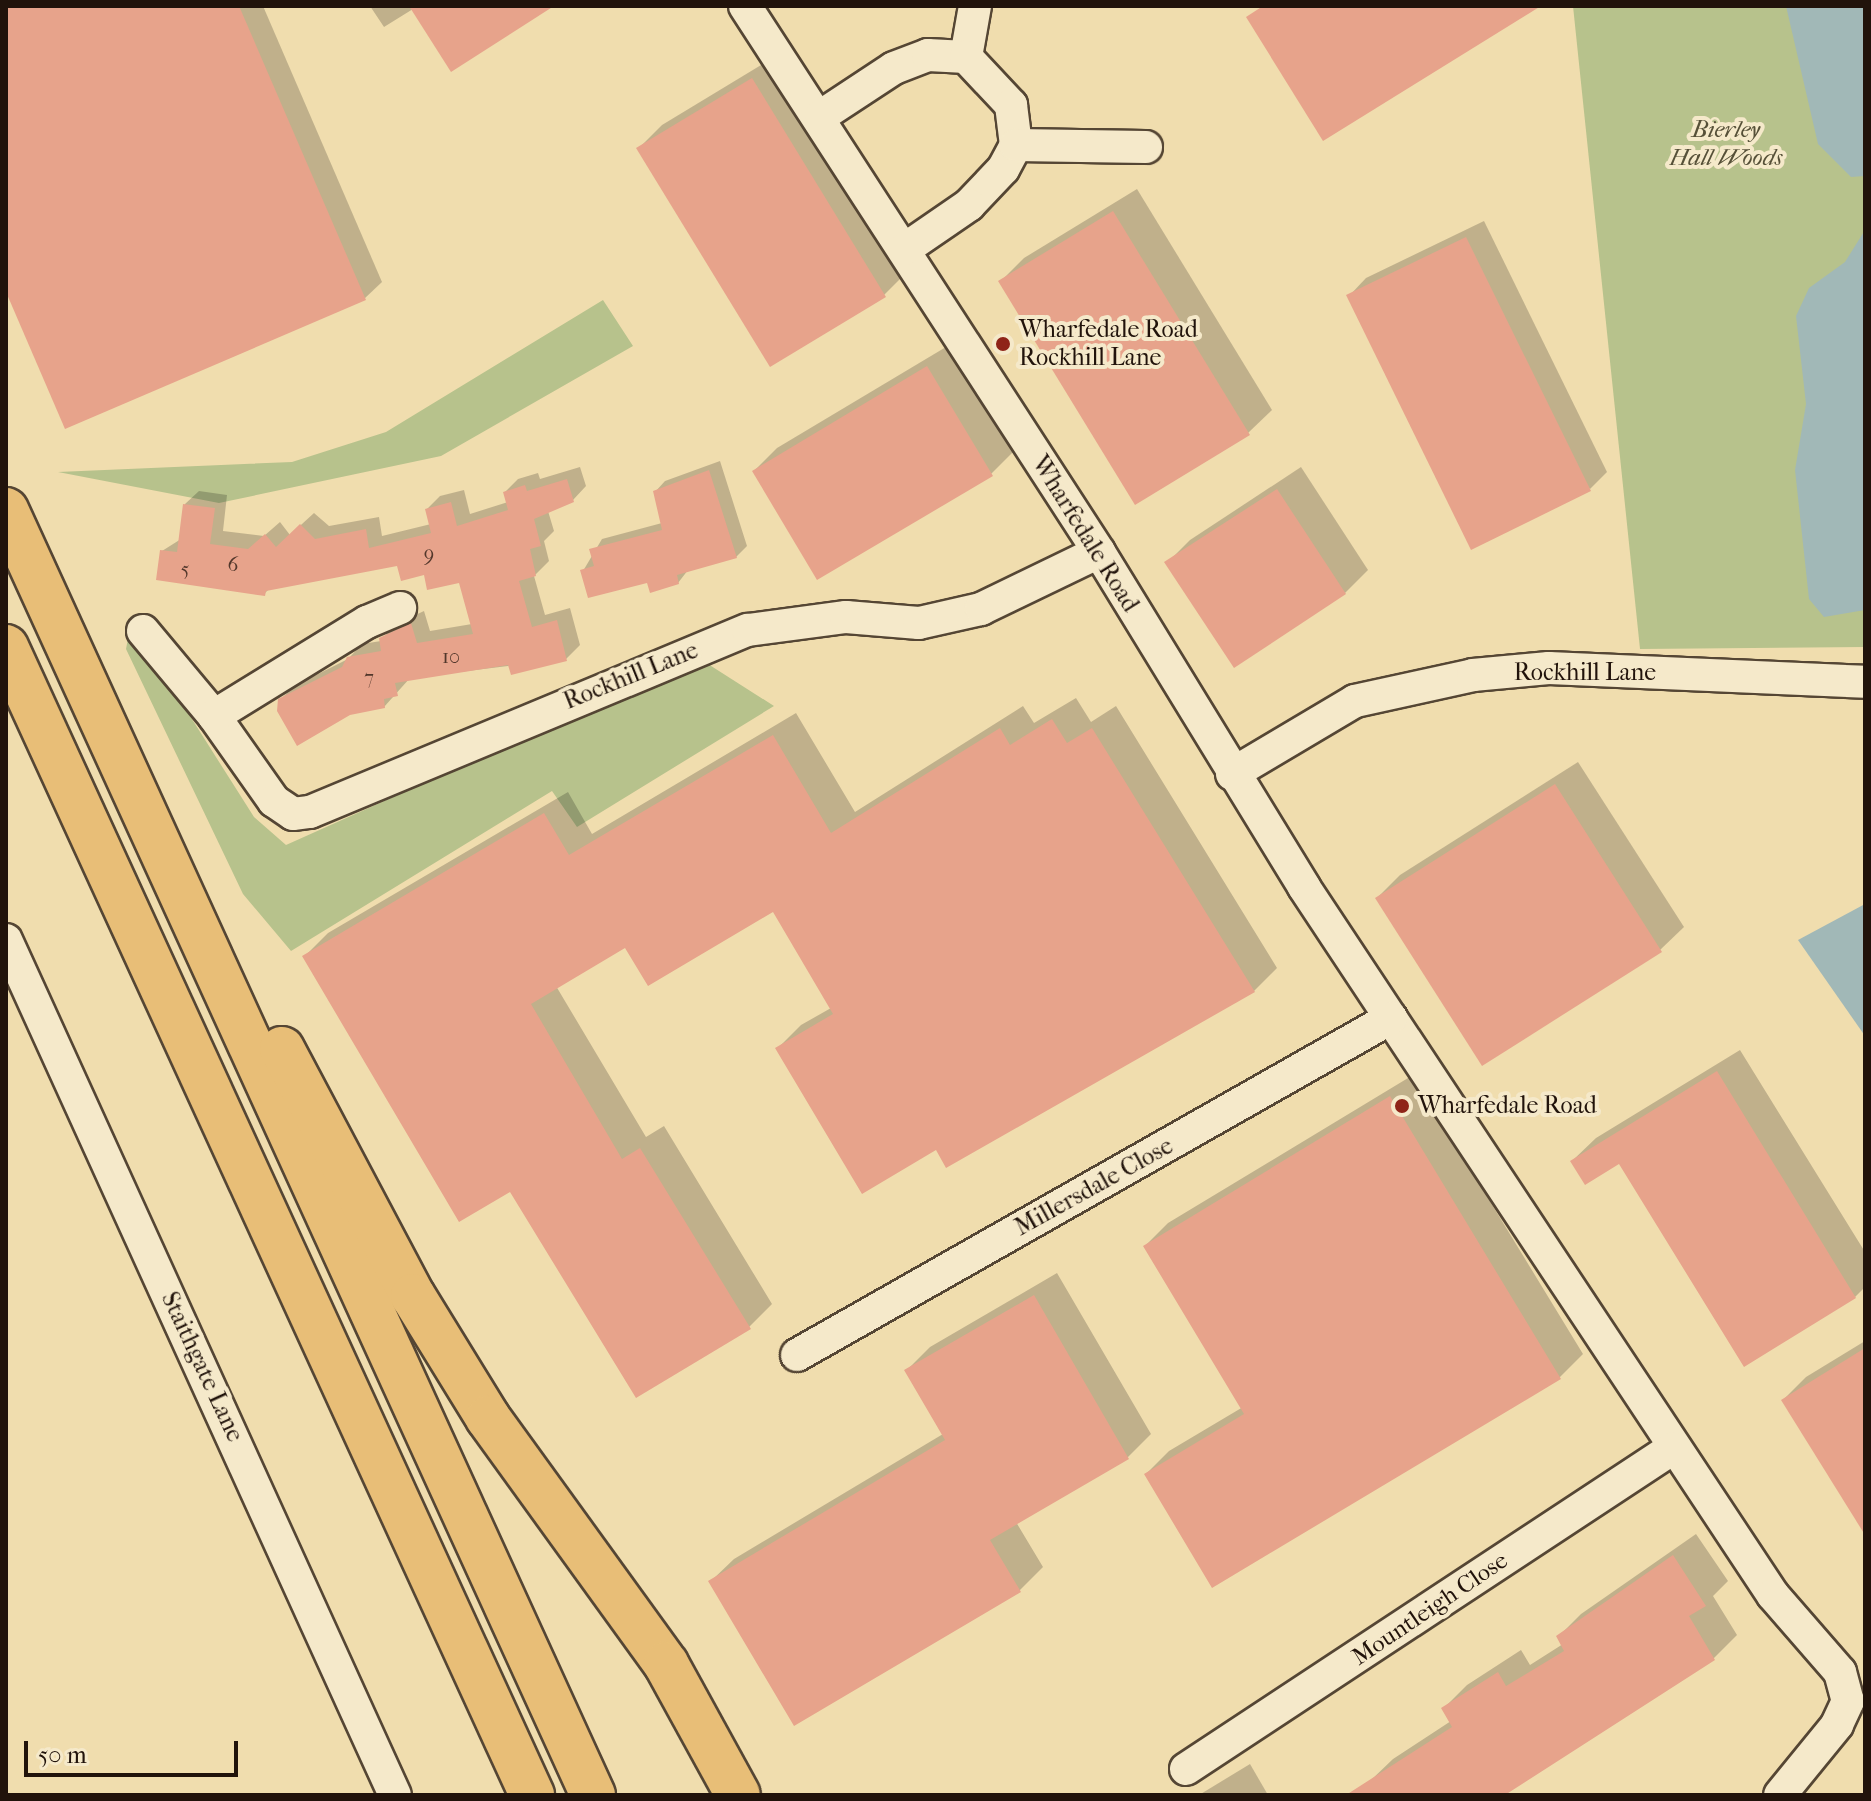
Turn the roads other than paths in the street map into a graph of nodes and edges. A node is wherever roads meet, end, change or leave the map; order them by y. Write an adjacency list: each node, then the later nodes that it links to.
1 (745, 6): 4 (street, Wharfedale Road)
2 (975, 6): 3 (street)
3 (966, 57): 4 (street); 5 (street)
4 (821, 116): 7 (street, Wharfedale Road)
5 (1016, 145): 6 (street); 7 (street)
6 (1146, 147)
7 (905, 249): 9 (street, Wharfedale Road)
8 (6, 510): 16 (highway)
9 (1099, 552): 14 (street, Rockhill Lane); 15 (street, Wharfedale Road)
10 (400, 608): 14 (street)
11 (143, 631): 14 (street, Rockhill Lane)
12 (6, 647): 23 (highway)
13 (1865, 682): 15 (street, Rockhill Lane)
14 (214, 716)
15 (1232, 774): 18 (street, Wharfedale Road)
16 (193, 918): 24 (highway); 25 (highway)
17 (6, 940): 22 (street, Staithgate Lane)
18 (1391, 1018): 19 (street, Millersdale Close); 20 (street, Wharfedale Road)
19 (797, 1355)
20 (1673, 1448): 21 (street, Mountleigh Close); 26 (street, Wharfedale Road)
21 (1186, 1769)
22 (395, 1795)
23 (532, 1795)
24 (593, 1795)
25 (738, 1795)
26 (1780, 1795)

